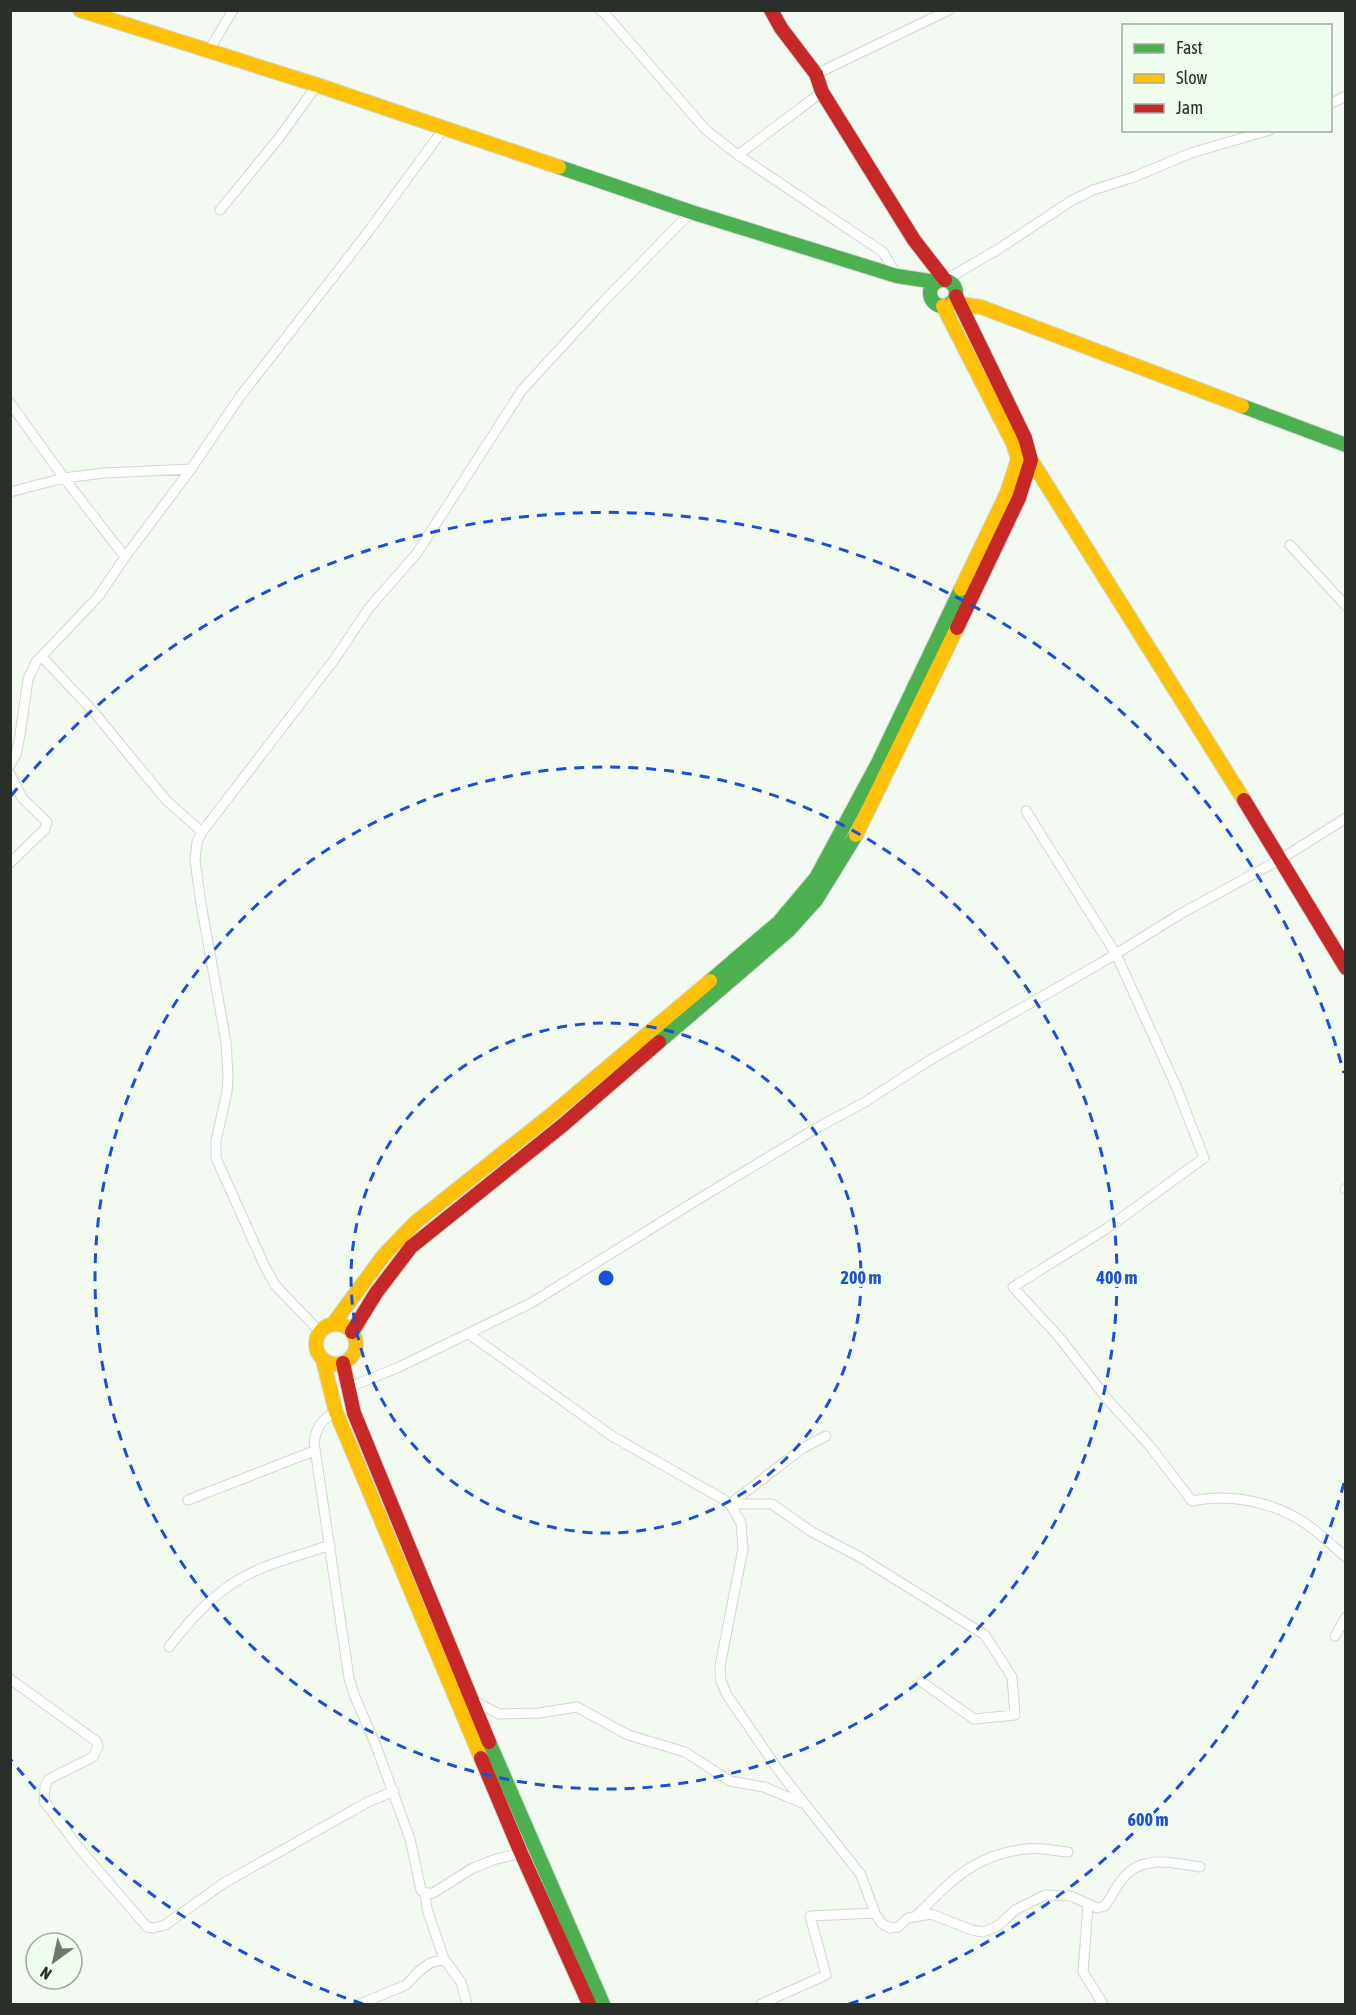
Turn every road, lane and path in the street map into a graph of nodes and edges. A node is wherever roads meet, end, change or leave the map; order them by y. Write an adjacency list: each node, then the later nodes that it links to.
1 (80, 10): 6 (street)
2 (233, 10): 6 (street)
3 (600, 10): 14 (street)
4 (771, 10): 7 (street)
5 (949, 10): 7 (street)
6 (209, 50): 8 (street)
7 (816, 74): 9 (street)
8 (317, 85): 12 (street); 15 (street)
9 (822, 92): 14 (street); 17 (street)
10 (1346, 96): 11 (street)
11 (1332, 103)
12 (445, 127): 16 (street); 23 (street)
13 (1263, 132): 19 (street)
14 (738, 155): 18 (street)
15 (220, 210)
16 (691, 213): 18 (street); 34 (street)
17 (914, 240): 19 (street); 19 (street)
18 (897, 276): 19 (street); 19 (street)
19 (943, 293): 21 (street); 22 (street); 39 (street)
20 (10, 403): 24 (street)
21 (1346, 445)
22 (1031, 460): 35 (street); 41 (street)
23 (191, 470): 24 (street); 27 (street)
24 (64, 478): 25 (street); 27 (street)
25 (10, 492)
26 (1290, 545): 28 (street)
27 (125, 557): 29 (street)
28 (1346, 606)
29 (42, 657): 30 (street); 34 (street)
30 (10, 765)
31 (10, 774): 36 (street)
32 (1026, 811): 37 (street)
33 (1346, 818): 35 (street)
34 (202, 832): 40 (street)
35 (1281, 859): 37 (street); 38 (street)
36 (10, 863)
37 (1116, 954): 42 (street); 52 (street)
38 (1346, 968)
39 (333, 1324): 40 (street); 41 (street)
40 (320, 1332): 43 (street)
41 (352, 1332): 44 (street)
42 (470, 1334): 45 (street); 50 (street)
43 (323, 1360): 44 (street); 46 (street)
44 (344, 1363): 45 (street)
45 (347, 1388): 58 (street)
46 (336, 1412): 48 (street); 62 (street)
47 (826, 1436): 50 (street)
48 (314, 1451): 49 (street); 51 (street)
49 (188, 1500)
50 (730, 1504): 57 (street); 60 (street)
51 (330, 1545): 55 (street); 59 (street)
52 (1346, 1557)
53 (1346, 1617): 54 (street)
54 (1335, 1636)
55 (169, 1647)
56 (10, 1679): 59 (street)
57 (922, 1682)
58 (470, 1700): 60 (street); 72 (street)
59 (394, 1791): 64 (street)
60 (803, 1803): 66 (street)
61 (1068, 1852): 67 (street)
62 (521, 1853): 64 (street); 71 (street)
63 (1200, 1867): 65 (street)
64 (424, 1893): 68 (street)
65 (1089, 1905): 67 (street); 74 (street)
66 (875, 1913): 67 (street); 73 (street)
67 (917, 1915)
68 (444, 1959): 69 (street); 70 (street)
69 (360, 2004)
70 (467, 2004)
71 (589, 2004)
72 (603, 2004)
73 (760, 2004)
74 (1102, 2004)

